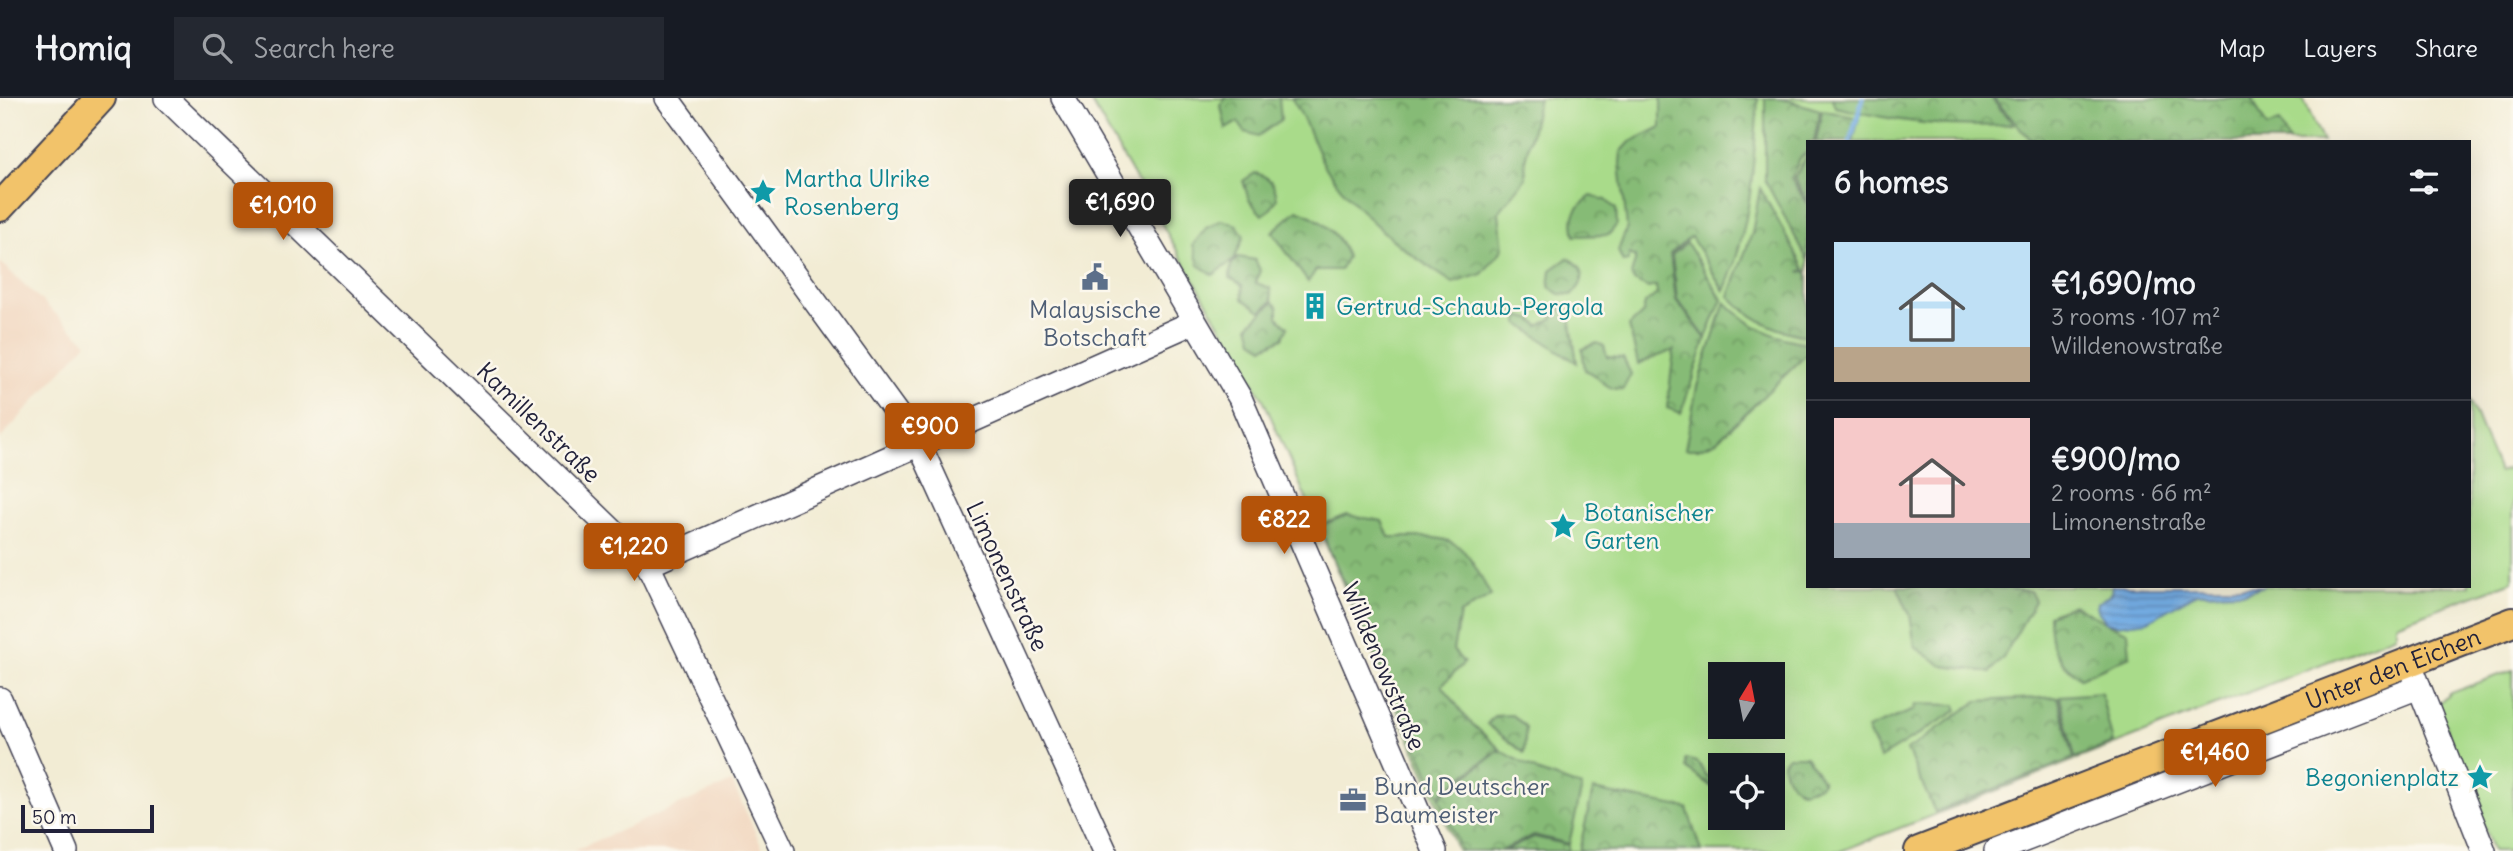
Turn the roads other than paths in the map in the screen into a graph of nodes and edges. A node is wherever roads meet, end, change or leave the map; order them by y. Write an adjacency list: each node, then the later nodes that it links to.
1 (100, 98): 5 (main road)
2 (166, 98): 8 (street, Kamillenstraße)
3 (667, 98): 7 (street, Limonenstraße)
4 (1063, 98): 6 (street, Willdenowstraße)
5 (0, 207)
6 (1194, 322): 7 (street); 15 (street, Willdenowstraße)
7 (919, 444): 8 (street); 14 (street, Limonenstraße)
8 (648, 565): 13 (street, Kamillenstraße)
9 (2513, 622): 10 (main road, Unter den Eichen)
10 (2414, 674): 16 (main road, Unter den Eichen); 17 (street, Unter den Eichen); 18 (street)
11 (0, 699): 12 (street)
12 (66, 851)
13 (783, 851)
14 (1105, 851)
15 (1435, 851)
16 (1919, 851)
17 (1996, 851)
18 (2483, 851)

